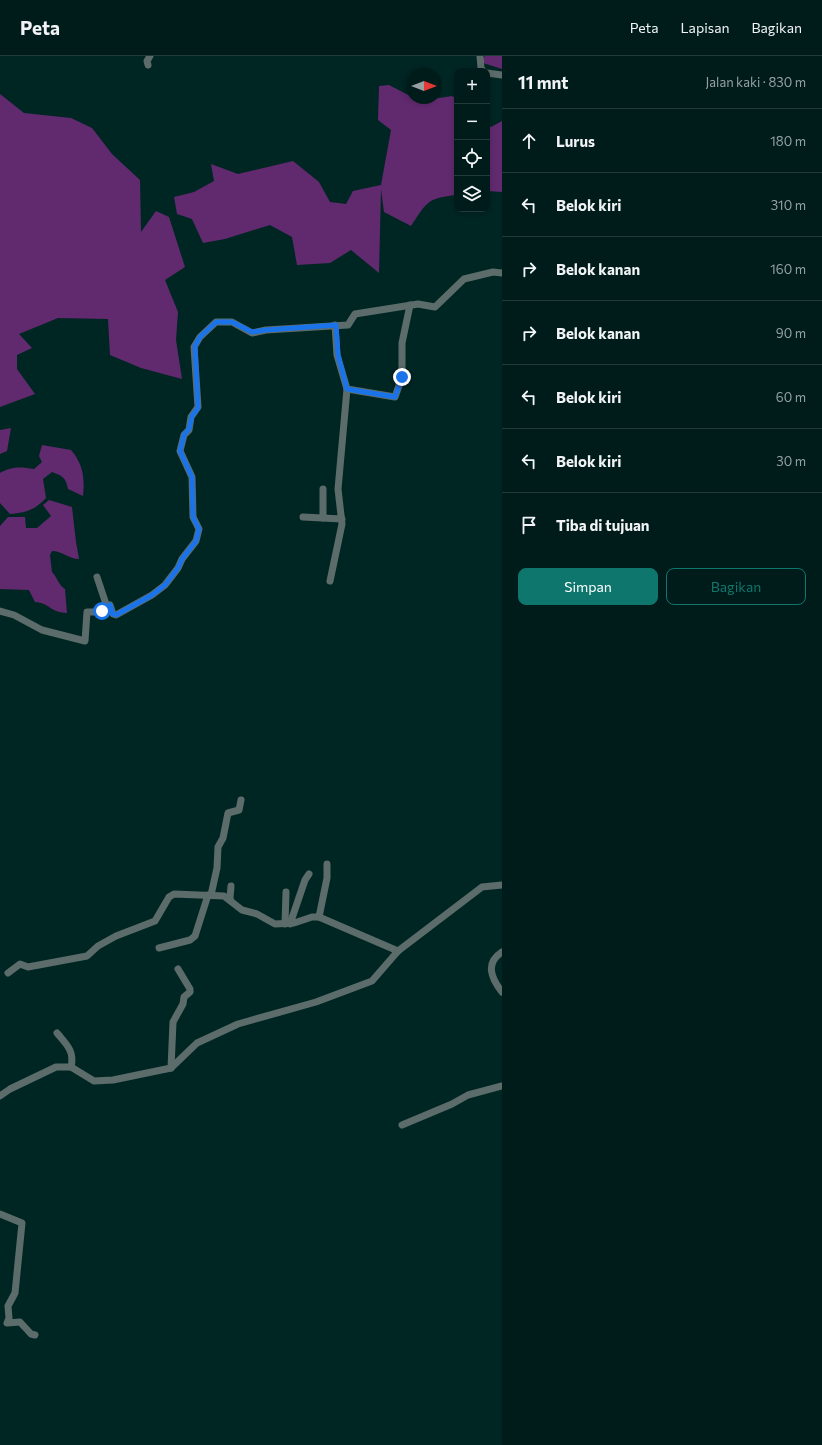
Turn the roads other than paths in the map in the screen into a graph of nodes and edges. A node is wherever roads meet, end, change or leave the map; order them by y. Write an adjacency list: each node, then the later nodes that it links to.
1 (150, 56): 3 (street)
2 (480, 56): 4 (street)
3 (148, 65)
4 (481, 68)
5 (490, 73): 6 (street)
6 (502, 75)
7 (502, 273): 8 (street)
8 (410, 305): 9 (street); 10 (street)
9 (336, 325): 10 (street); 17 (street)
10 (347, 389): 14 (street)
11 (323, 488): 13 (street)
12 (303, 517): 13 (street)
13 (323, 518): 14 (street)
14 (342, 519): 16 (street)
15 (97, 577): 17 (street)
16 (330, 581)
17 (107, 607): 18 (street)
18 (0, 611)
19 (241, 800): 25 (street)
20 (327, 864): 27 (street)
21 (309, 874): 28 (street)
22 (502, 885): 30 (street)
23 (231, 886): 26 (street)
24 (286, 892): 28 (street)
25 (210, 895): 26 (street); 29 (street); 33 (street)
26 (231, 901): 28 (street)
27 (319, 917): 28 (street); 30 (street)
28 (288, 924)
29 (159, 948)
30 (398, 950): 37 (street)
31 (502, 952): 34 (street)
32 (178, 969): 37 (street)
33 (8, 973)
34 (502, 992)
35 (57, 1033): 36 (street)
36 (71, 1067): 37 (street); 39 (street)
37 (171, 1068)
38 (502, 1086): 40 (street)
39 (0, 1096)
40 (402, 1125)
41 (0, 1214): 42 (street)
42 (35, 1335)

